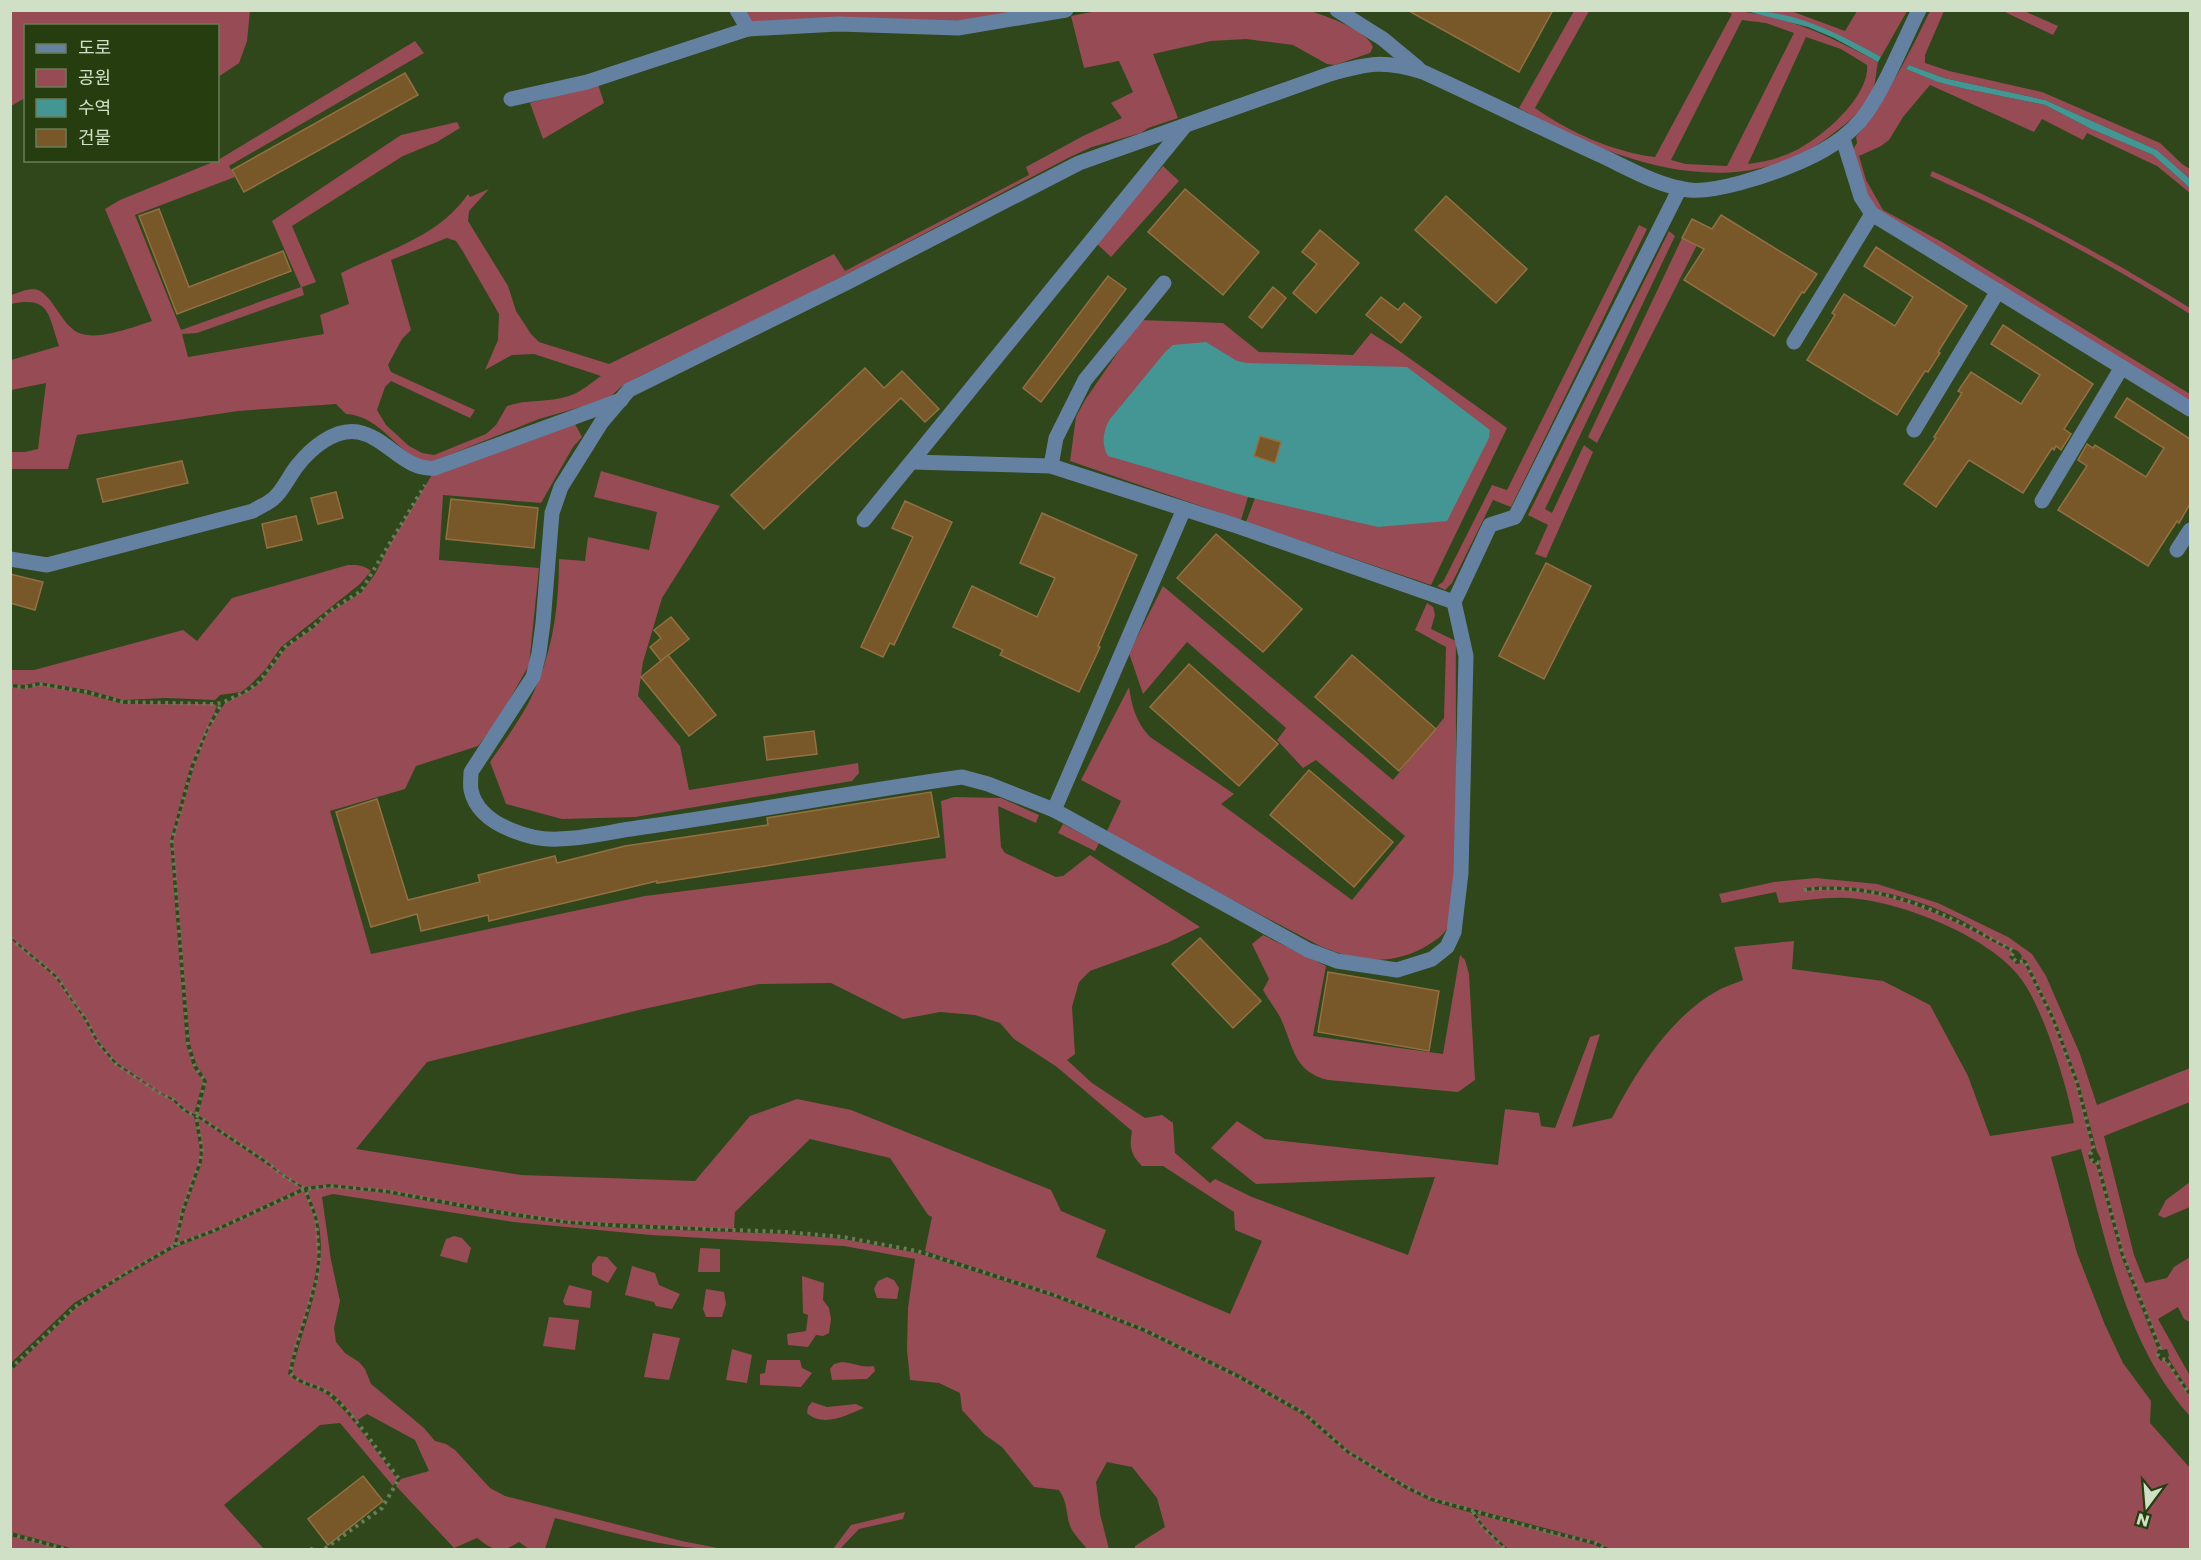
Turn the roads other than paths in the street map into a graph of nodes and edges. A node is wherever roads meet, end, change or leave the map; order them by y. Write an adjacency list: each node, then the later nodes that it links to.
1 (737, 10): 5 (street)
2 (1066, 10): 5 (street)
3 (1336, 10): 6 (street)
4 (1919, 10): 9 (street)
5 (748, 29): 7 (street)
6 (1423, 72): 8 (street); 10 (street)
7 (511, 99)
8 (1184, 127): 16 (street); 19 (street)
9 (1843, 139): 10 (street); 11 (street)
10 (1680, 188): 27 (street)
11 (1872, 214): 13 (street); 14 (street)
12 (1164, 283): 20 (street)
13 (1998, 291): 15 (street); 18 (street)
14 (1794, 342)
15 (2122, 367): 17 (street); 21 (street)
16 (621, 400): 26 (street); 28 (street)
17 (2190, 409)
18 (1914, 430)
19 (912, 462): 20 (street); 23 (street)
20 (1051, 466): 22 (street)
21 (2042, 501)
22 (1184, 509): 27 (street); 28 (street)
23 (864, 520)
24 (2190, 530): 25 (street)
25 (2177, 550)
26 (10, 559)
27 (1454, 602): 28 (street)
28 (1054, 810)

